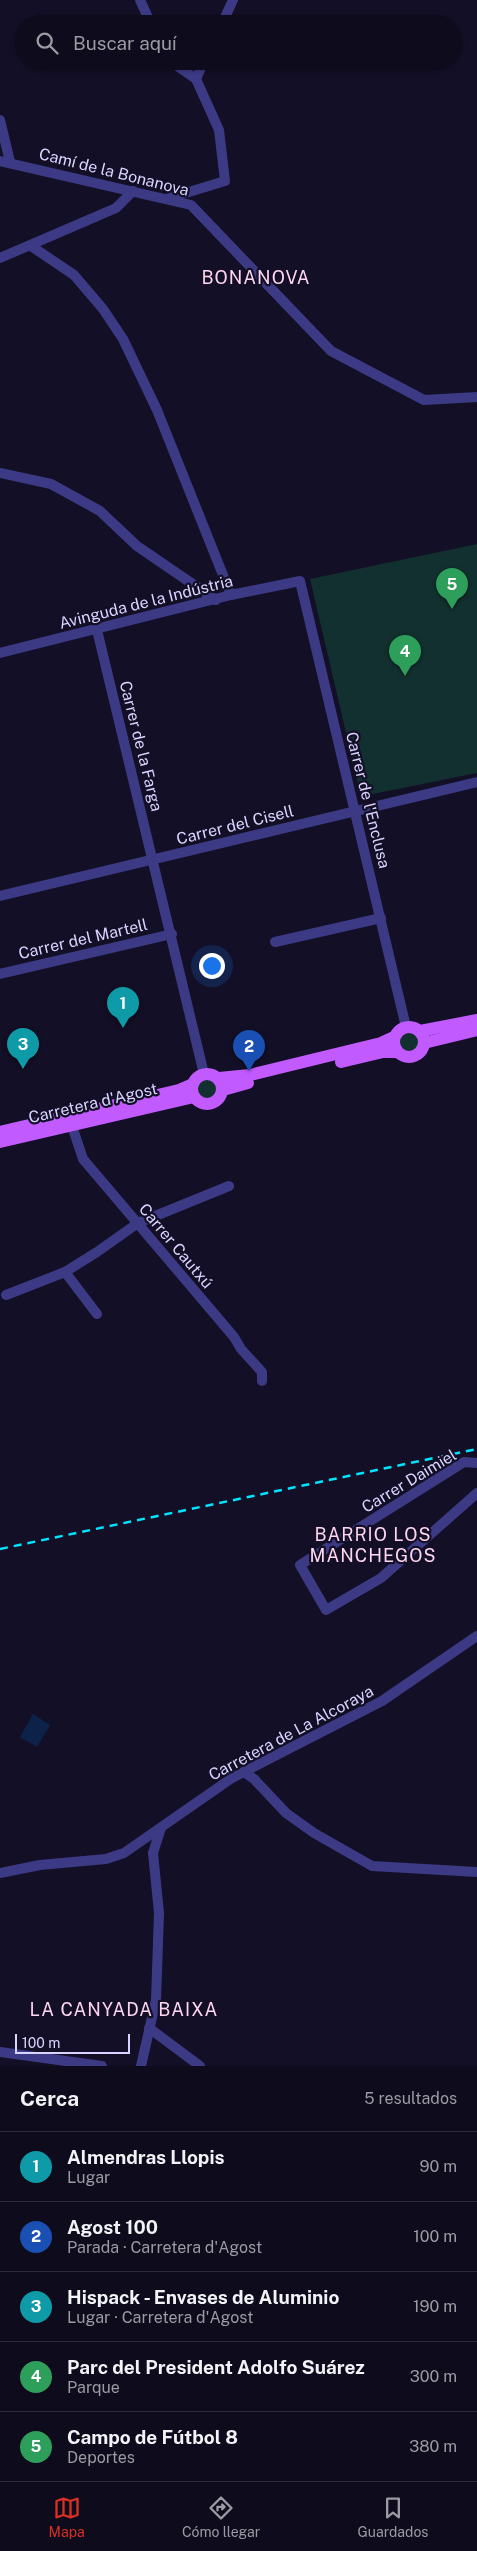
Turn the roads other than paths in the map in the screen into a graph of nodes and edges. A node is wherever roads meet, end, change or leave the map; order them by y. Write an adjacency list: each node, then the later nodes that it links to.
1 (140, 0): 3 (street)
2 (234, 0): 4 (street)
3 (147, 15)
4 (226, 15)
5 (183, 70): 7 (street)
6 (200, 70): 7 (street)
7 (196, 79): 11 (street)
8 (0, 120): 9 (street)
9 (5, 161): 10 (street, Camí de la Bonanova)
10 (133, 191): 11 (street, Camí de la Bonanova); 12 (street)
11 (166, 199): 14 (street, Camí de la Bonanova)
12 (31, 246): 13 (street); 17 (street)
13 (0, 258)
14 (477, 397)
15 (0, 473): 18 (street)
16 (300, 582): 17 (street, Avinguda de la Indústria); 22 (street, Carrer de l'Enclusa)
17 (230, 596): 18 (street, Avinguda de la Indústria)
18 (216, 600): 19 (street, Avinguda de la Indústria)
19 (97, 630): 20 (street, Avinguda de la Indústria); 23 (street, Carrer de la Farga)
20 (0, 653)
21 (477, 782): 22 (street, Carrer del Cisell)
22 (355, 812): 23 (street, Carrer del Cisell); 25 (street, Carrer de l'Enclusa)
23 (154, 860): 24 (street, Carrer del Cisell); 26 (street, Carrer de la Farga)
24 (0, 896)
25 (381, 918): 27 (street); 30 (street, Carrer de l'Enclusa)
26 (172, 934): 28 (street, Carrer del Martell); 35 (street, Carrer de la Farga)
27 (275, 942)
28 (0, 974)
29 (477, 1020): 33 (main road)
30 (406, 1027): 32 (main road); 33 (main road)
31 (477, 1030): 33 (main road)
32 (394, 1037): 34 (main road); 36 (main road)
33 (422, 1037): 34 (main road)
34 (397, 1052): 36 (main road)
35 (204, 1074): 36 (main road); 37 (main road)
36 (221, 1084): 37 (main road)
37 (194, 1091): 38 (main road, Carretera d'Agost); 39 (main road, Carretera d'Agost)
38 (72, 1126): 40 (main road, Carretera d'Agost); 42 (street, Carrer Cautxú)
39 (0, 1132)
40 (0, 1142)
41 (229, 1186): 42 (street)
42 (138, 1223): 43 (street); 46 (street, Carrer Cautxú)
43 (65, 1272): 44 (street); 45 (street)
44 (6, 1295)
45 (97, 1314)
46 (262, 1381)
47 (477, 1463): 48 (street, Carrer Daimiel)
48 (477, 1493)
49 (477, 1636): 50 (street, Carretera de La Alcoraya)
50 (244, 1772): 51 (street, Carretera de La Alcoraya); 52 (street)
51 (161, 1828): 53 (street, Carretera de La Alcoraya); 54 (street)
52 (477, 1872)
53 (0, 1873)
54 (150, 2028): 57 (street); 58 (street)
55 (0, 2052): 56 (street)
56 (102, 2066)
57 (141, 2066)
58 (200, 2066)

